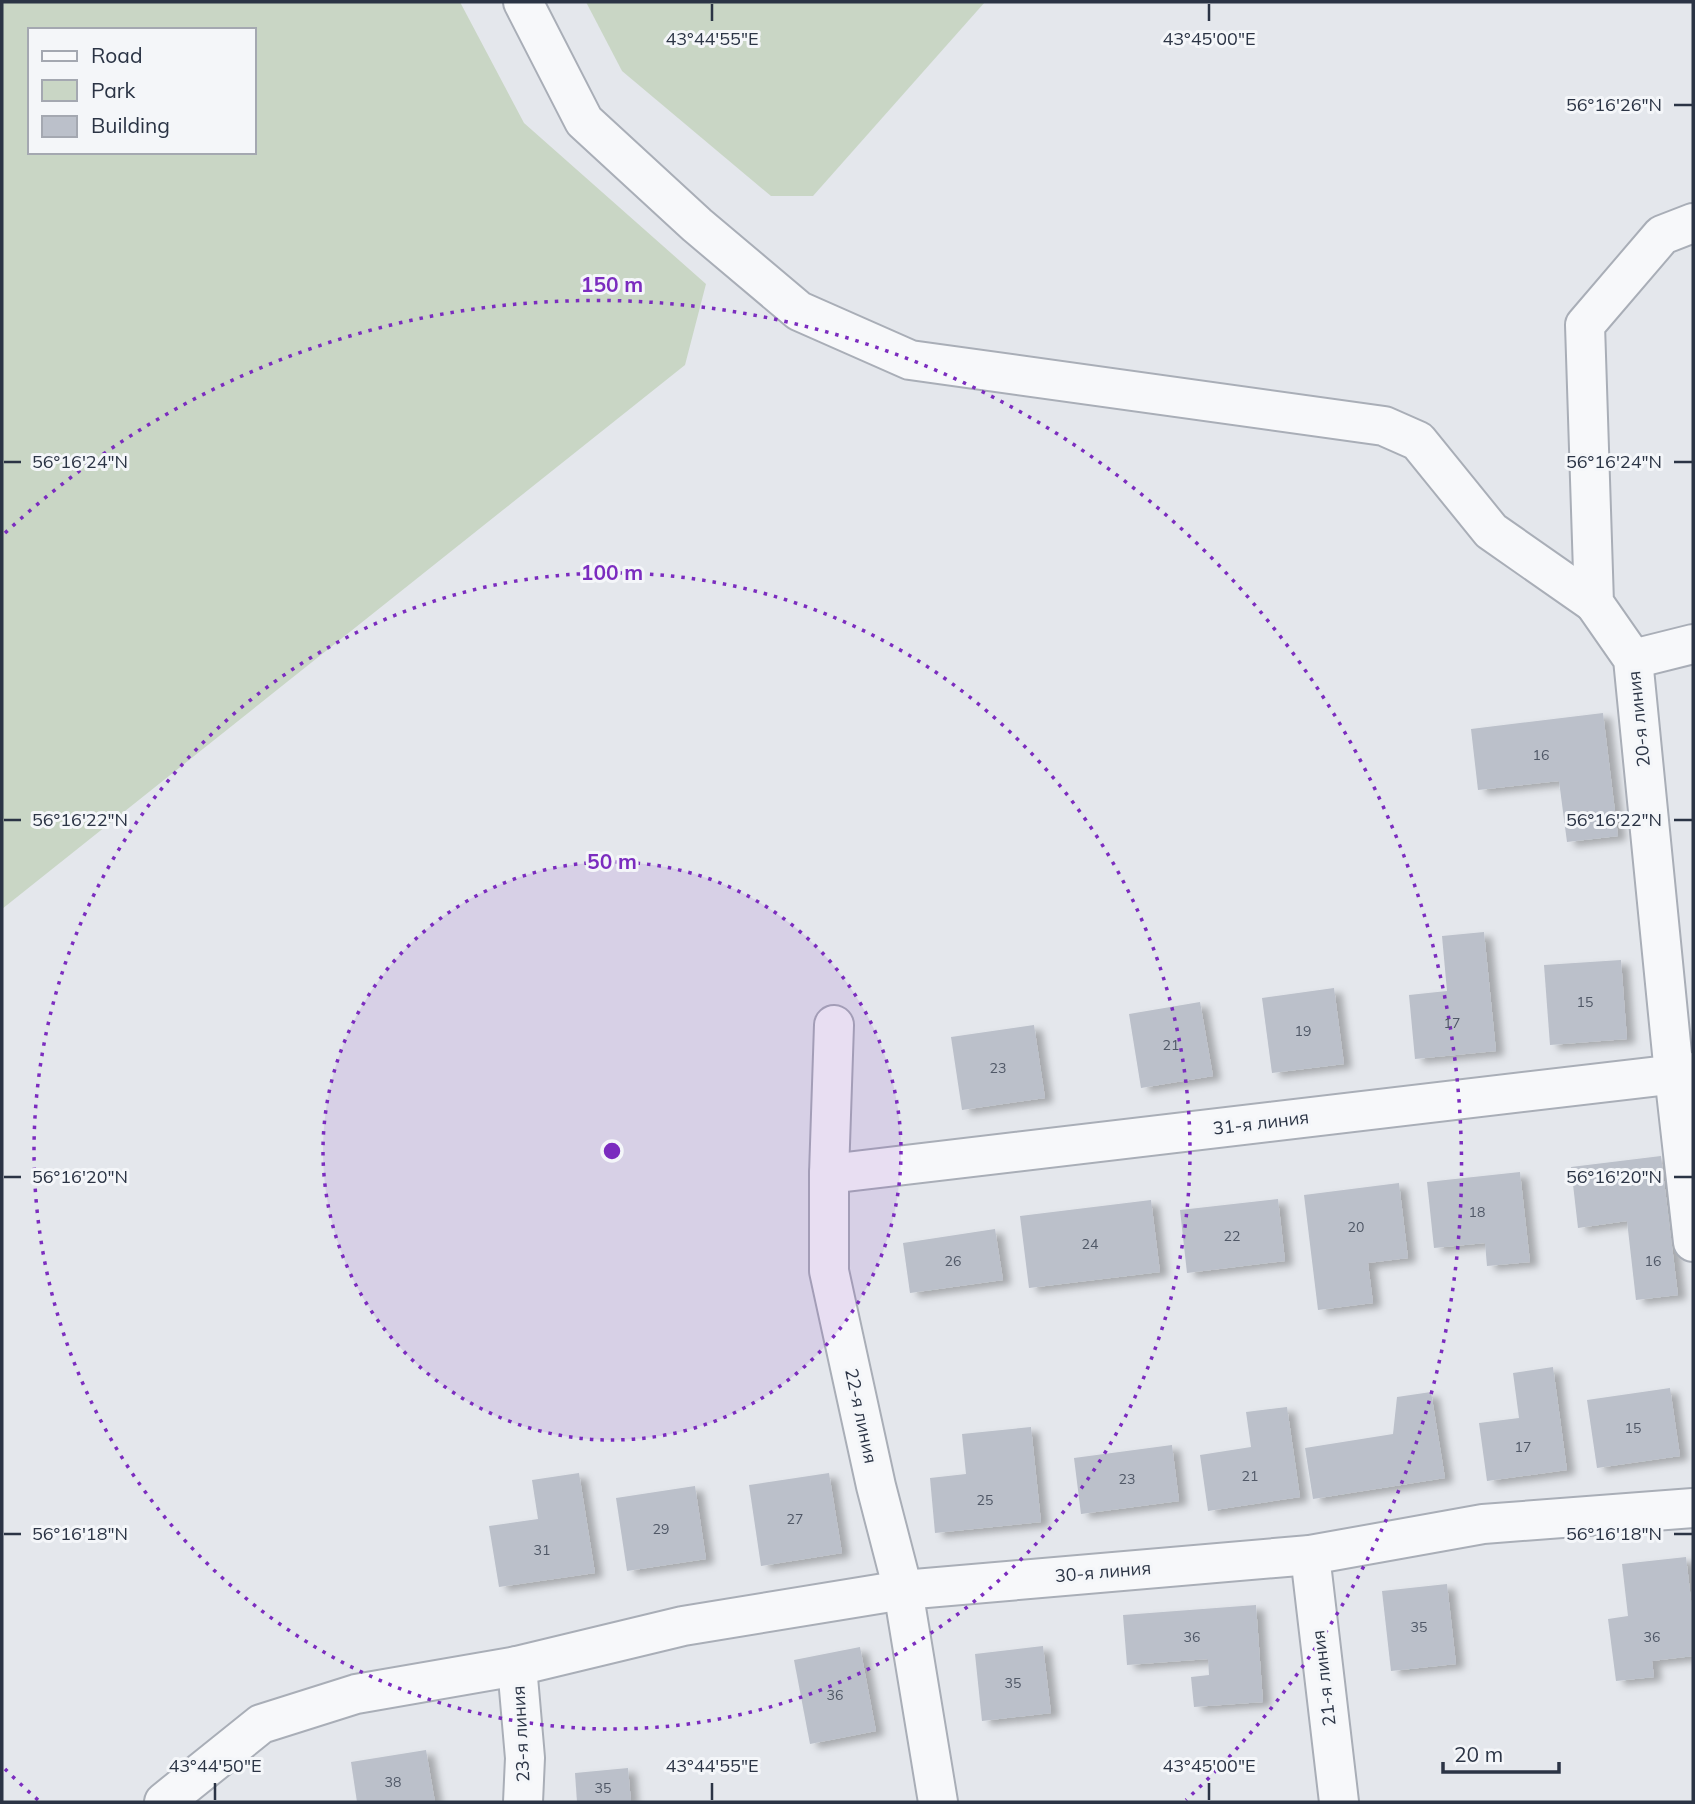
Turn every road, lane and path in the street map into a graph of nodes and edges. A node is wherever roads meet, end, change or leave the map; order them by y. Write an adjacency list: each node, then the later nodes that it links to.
1 (523, 2): 3 (street)
2 (1678, 229): 3 (street)
3 (1594, 603): 5 (street, 20-я линия)
4 (1693, 644): 5 (street)
5 (1633, 659): 7 (street, 20-я линия)
6 (834, 1025): 8 (street, 22-я линия)
7 (1684, 1073): 8 (street, 31-я линия); 9 (street, 20-я линия)
8 (829, 1174): 12 (street, 22-я линия)
9 (1693, 1242)
10 (1693, 1508): 11 (street, 30-я линия)
11 (1310, 1555): 12 (street, 30-я линия); 17 (street, 21-я линия)
12 (903, 1590): 13 (street, 30-я линия); 16 (street, 22-я линия)
13 (517, 1666): 14 (street, 30-я линия); 15 (street, 23-я линия)
14 (164, 1802)
15 (523, 1802)
16 (938, 1802)
17 (1339, 1802)

